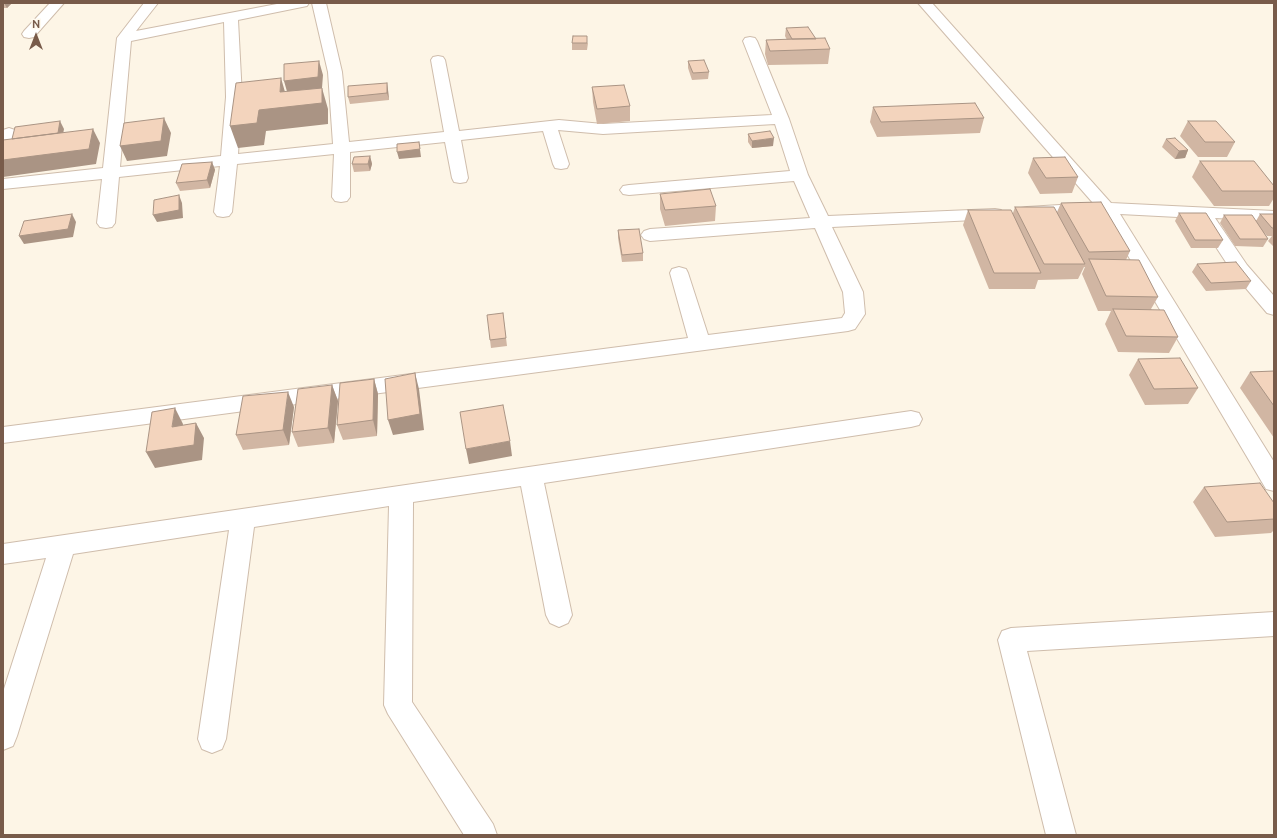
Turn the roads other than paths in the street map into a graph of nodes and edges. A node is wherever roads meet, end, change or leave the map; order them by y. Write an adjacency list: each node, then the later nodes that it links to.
1 (57, 3): 7 (street)
2 (151, 3): 8 (street)
3 (302, 3): 6 (street)
4 (319, 3): 14 (street)
5 (925, 3): 23 (street)
6 (231, 17): 8 (street); 15 (street)
7 (29, 34)
8 (124, 38): 17 (street)
9 (750, 41): 11 (street)
10 (438, 60): 13 (street)
11 (781, 119): 12 (street); 18 (street)
12 (550, 126): 13 (street); 16 (street)
13 (453, 137): 14 (street); 19 (street)
14 (342, 149): 15 (street); 22 (street)
15 (229, 160): 17 (street); 24 (street)
16 (561, 164)
17 (110, 173): 20 (street); 28 (street)
18 (800, 175): 21 (street); 27 (street)
19 (460, 178)
20 (3, 184)
21 (629, 190)
22 (341, 197)
23 (1106, 208): 25 (street); 27 (street); 36 (street)
24 (223, 212)
25 (1202, 212): 26 (street); 31 (street)
26 (1274, 216)
27 (822, 222): 29 (street); 32 (street)
28 (106, 223)
29 (650, 235)
30 (679, 273): 32 (street)
31 (1274, 308)
32 (700, 344): 34 (street)
33 (911, 419): 35 (street)
34 (3, 435)
35 (531, 476): 37 (street); 41 (street)
36 (1274, 482)
37 (401, 495): 38 (street); 45 (street)
38 (243, 518): 39 (street); 44 (street)
39 (63, 545): 40 (street); 43 (street)
40 (3, 554)
41 (559, 615)
42 (1274, 624): 46 (street)
43 (3, 736)
44 (212, 739)
45 (482, 835)
46 (1060, 835)

